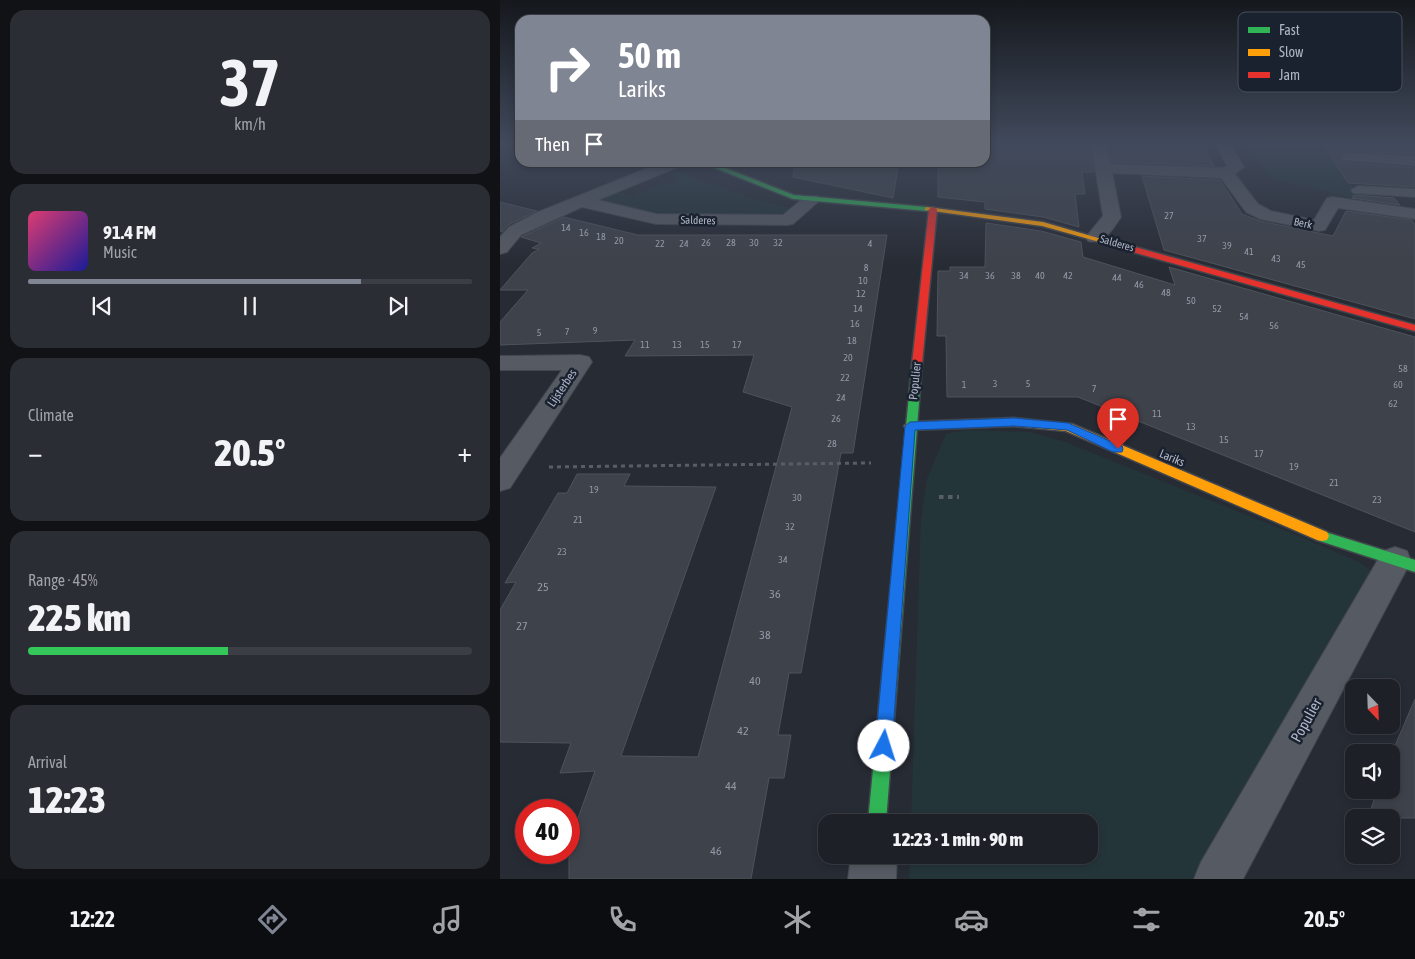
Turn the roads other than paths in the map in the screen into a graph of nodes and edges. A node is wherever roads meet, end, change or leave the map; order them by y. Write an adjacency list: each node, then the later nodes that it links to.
1 (621, 184): 7 (street)
2 (760, 184): 8 (street, Salderes)
3 (1107, 184): 11 (street)
4 (1234, 184): 10 (street, Berk)
5 (1358, 190): 6 (lane, Berk)
6 (1409, 193): 10 (lane, Berk)
7 (580, 200): 8 (street, Salderes); 12 (street)
8 (812, 200): 9 (street, Salderes)
9 (933, 208): 11 (street, Salderes); 15 (street, Populier)
10 (1415, 213)
11 (1095, 237): 13 (street, Salderes)
12 (500, 248)
13 (1415, 328)
14 (500, 363): 16 (street, Lijsterbes)
15 (910, 426): 17 (street, Lariks); 18 (street, Populier)
16 (504, 474)
17 (1405, 563): 21 (street, Populier)
18 (878, 814)
19 (873, 864): 20 (street)
20 (872, 879)
21 (1218, 879)

